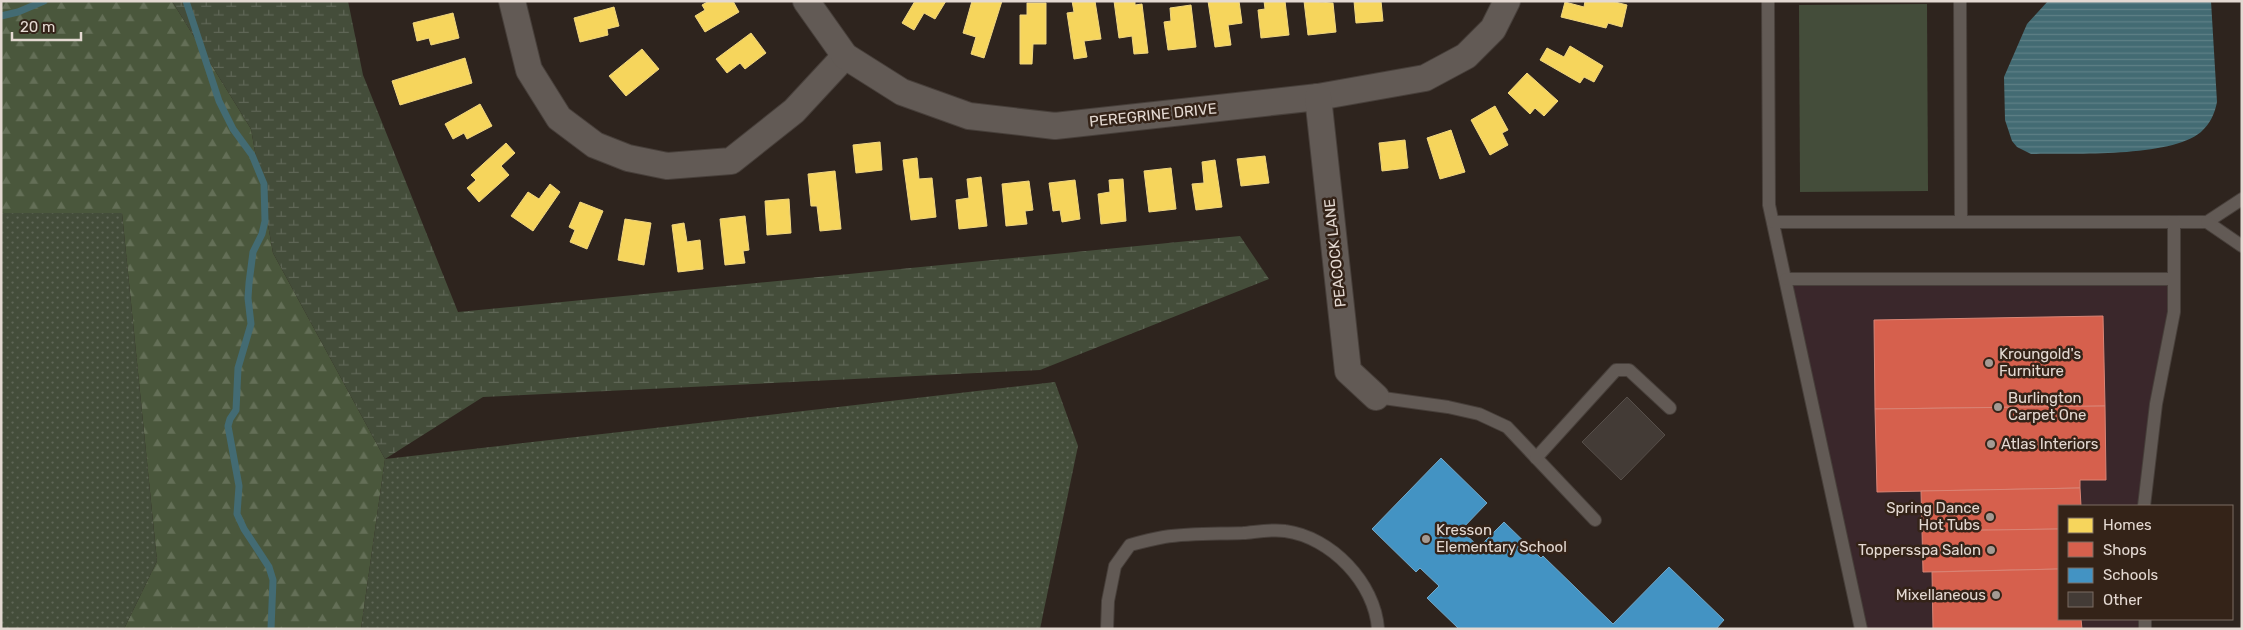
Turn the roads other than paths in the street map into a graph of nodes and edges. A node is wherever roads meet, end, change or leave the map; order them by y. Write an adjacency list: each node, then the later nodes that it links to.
1 (512, 1): 6 (street)
2 (806, 1): 6 (street, PEREGRINE DRIVE)
3 (1507, 1): 7 (street, PEREGRINE DRIVE)
4 (1768, 1): 10 (lane)
5 (1960, 1): 9 (lane)
6 (845, 56): 7 (street, PEREGRINE DRIVE)
7 (1318, 97): 16 (street, PEACOCK LANE)
8 (2242, 199): 12 (lane)
9 (1960, 221): 10 (lane); 11 (lane)
10 (1773, 222): 15 (lane)
11 (2174, 222): 12 (lane); 14 (lane)
12 (2207, 222): 13 (lane)
13 (2242, 246)
14 (2174, 279): 15 (lane); 19 (lane)
15 (1786, 280): 23 (lane)
16 (1376, 397): 18 (lane)
17 (1670, 408): 18 (lane)
18 (1536, 458): 20 (lane)
19 (2144, 505)
20 (1595, 520)
21 (1107, 629): 22 (lane)
22 (1378, 629)
23 (1861, 629)

